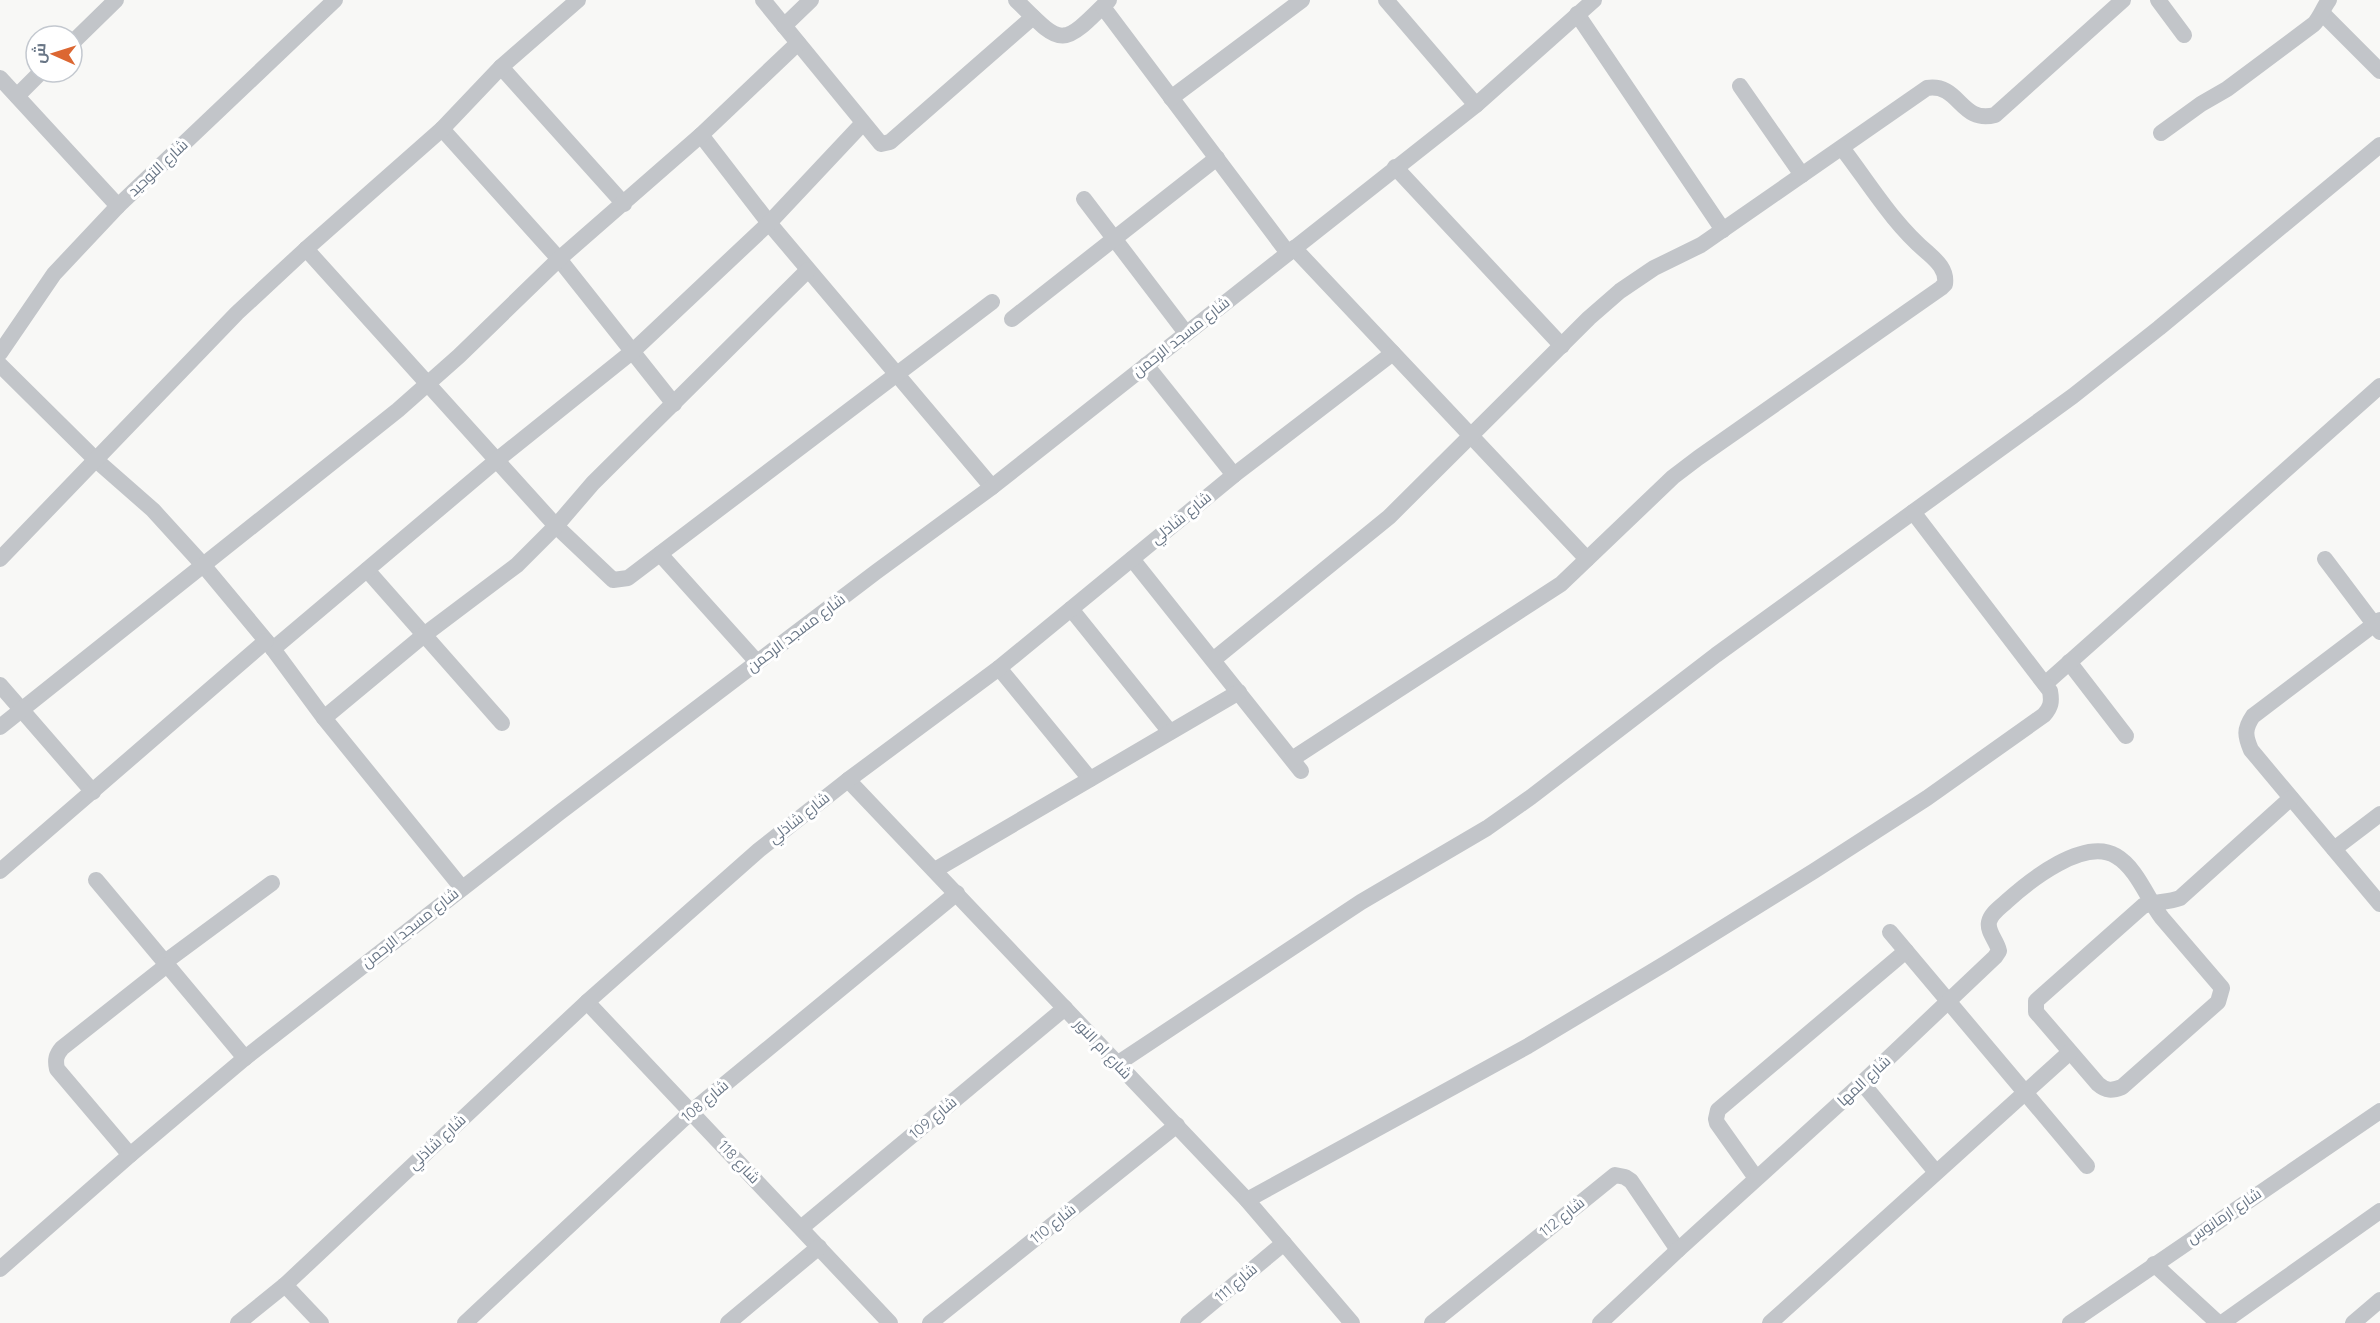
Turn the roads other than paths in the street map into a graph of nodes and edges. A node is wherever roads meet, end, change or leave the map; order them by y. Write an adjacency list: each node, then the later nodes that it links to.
1 (116, 0): 16 (street)
2 (335, 0): 38 (street, شارع التوحيد)
3 (578, 0): 19 (street)
4 (763, 0): 15 (street)
5 (811, 0): 15 (street)
6 (1016, 0): 14 (street)
7 (1302, 0): 25 (street)
8 (1386, 0): 26 (street)
9 (2123, 0): 32 (street)
10 (2158, 0): 17 (street)
11 (1106, 3): 14 (street); 25 (street)
12 (1581, 6): 26 (street, شارع مسجد الرحمن); 40 (street)
13 (2326, 7): 20 (street); 29 (street)
14 (1033, 17): 27 (street)
15 (784, 26): 18 (street)
16 (84, 31)
17 (2184, 35)
18 (798, 43): 27 (street); 30 (street)
19 (501, 68): 28 (street); 37 (street)
20 (2380, 71)
21 (0, 78): 24 (street)
22 (29, 84): 24 (street)
23 (1740, 86): 35 (street)
24 (17, 96): 38 (street)
25 (1172, 98): 33 (street)
26 (1476, 105): 34 (street, شارع مسجد الرحمن)
27 (863, 123): 39 (street)
28 (442, 129): 42 (street); 44 (street)
29 (2162, 133)
30 (701, 135): 37 (street); 39 (street)
31 (2380, 145): 64 (street)
32 (1842, 148): 35 (street); 69 (street)
33 (1217, 158): 41 (street); 43 (street)
34 (1395, 167): 43 (street, شارع مسجد الرحمن); 49 (street)
35 (1802, 175): 40 (street)
36 (1084, 199): 41 (street)
37 (624, 204): 44 (street)
38 (118, 206): 51 (street, شارع التوحيد)
39 (769, 224): 45 (street); 50 (street)
40 (1723, 230): 49 (street)
41 (1114, 239): 47 (street); 48 (street)
42 (306, 249): 56 (street); 60 (street)
43 (1291, 250): 48 (street, شارع مسجد الرحمن); 52 (street)
44 (559, 259): 50 (street); 56 (street)
45 (808, 270): 55 (street); 58 (street)
46 (992, 302): 55 (street)
47 (1012, 319)
48 (1186, 333): 54 (street, شارع مسجد الرحمن)
49 (1562, 346): 59 (street)
50 (633, 351): 58 (street); 61 (street)
51 (0, 353)
52 (1393, 353): 59 (street); 62 (street, شارع شاذلي)
53 (0, 365): 60 (street)
54 (1146, 365): 62 (street); 63 (street, شارع مسجد الرحمن)
55 (896, 374): 63 (street); 66 (street)
56 (428, 384): 61 (street); 71 (street)
57 (2380, 386): 79 (street)
58 (674, 404): 65 (street)
59 (1472, 437): 69 (street); 77 (street)
60 (96, 460): 67 (street); 71 (street)
61 (497, 460): 65 (street); 72 (street)
62 (1234, 475): 68 (street, شارع شاذلي)
63 (992, 487): 78 (street, شارع مسجد الرحمن)
64 (1913, 512): 81 (street); 112 (street)
65 (556, 526): 66 (street); 75 (street)
66 (660, 554): 78 (street)
67 (0, 559)
68 (1132, 559): 73 (street, شارع شاذلي); 77 (street)
69 (1587, 559): 83 (street)
70 (2325, 560): 74 (street)
71 (204, 566): 76 (street); 84 (street)
72 (367, 570): 75 (street); 76 (street)
73 (1071, 609): 80 (street, شارع شاذلي); 88 (street)
74 (2378, 625): 93 (street)
75 (424, 635): 85 (street); 86 (street)
76 (270, 645): 85 (street); 92 (street)
77 (1212, 660): 83 (street)
78 (758, 662): 100 (street, شارع مسجد الرحمن)
79 (2069, 662): 81 (street); 89 (street)
80 (999, 668): 90 (street); 91 (street, شارع شاذلي)
81 (2045, 684): 122 (street)
82 (0, 685): 84 (street)
83 (1239, 692): 88 (street)
84 (22, 710): 87 (street); 92 (street)
85 (324, 718): 100 (street)
86 (502, 723)
87 (0, 727)
88 (1170, 732): 90 (street)
89 (2126, 736)
90 (1090, 779): 96 (street)
91 (848, 780): 96 (street, شارع ام النور); 108 (street, شارع شاذلي)
92 (93, 792): 97 (street)
93 (2291, 798): 95 (street); 102 (street)
94 (2380, 814): 95 (street)
95 (2334, 849): 103 (street)
96 (935, 870): 101 (street, شارع ام النور)
97 (0, 871)
98 (96, 880): 106 (street)
99 (272, 883): 106 (street)
100 (462, 888): 111 (street, شارع مسجد الرحمن)
101 (957, 893): 109 (street, شارع ام النور); 116 (street, شارع 108)
102 (2152, 903): 107 (street, شارع المها); 110 (street); 110 (street)
103 (2380, 904)
104 (1890, 932): 105 (street)
105 (1906, 951): 107 (street); 121 (street)
106 (166, 964): 111 (street); 118 (street)
107 (1949, 1001): 113 (street, شارع المها); 114 (street)
108 (587, 1002): 116 (street, شارع 118); 130 (street, شارع شاذلي)
109 (1065, 1008): 112 (street, شارع ام النور); 124 (street, شارع 109)
110 (2070, 1052): 114 (street)
111 (245, 1058): 118 (street, شارع مسجد الرحمن)
112 (1117, 1064): 117 (street, شارع ام النور)
113 (1862, 1083): 120 (street); 121 (street, شارع المها)
114 (2025, 1092): 119 (street); 120 (street)
115 (2380, 1111): 128 (street, شارع ارمانوس)
116 (691, 1112): 124 (street, شارع 118); 134 (street, شارع 108)
117 (1177, 1125): 122 (street, شارع ام النور); 137 (street, شارع 110)
118 (130, 1155): 129 (street, شارع مسجد الرحمن)
119 (2087, 1166)
120 (1935, 1171): 142 (street)
121 (1756, 1178): 127 (street, شارع المها)
122 (1247, 1200): 125 (street, شارع ام النور)
123 (2380, 1211): 144 (street)
124 (801, 1228): 126 (street, شارع 118)
125 (1284, 1243): 138 (street, شارع 111); 139 (street, شارع ام النور)
126 (819, 1247): 135 (street); 136 (street, شارع 118)
127 (1677, 1250): 140 (street, شارع 112); 141 (street, شارع المها)
128 (2154, 1264): 143 (street, شارع ارمانوس); 144 (street)
129 (0, 1269)
130 (285, 1285): 132 (street, شارع شاذلي); 133 (street)
131 (2380, 1300): 145 (street)
132 (238, 1323)
133 (321, 1323)
134 (465, 1323)
135 (728, 1323)
136 (890, 1323)
137 (930, 1323)
138 (1188, 1323)
139 (1352, 1323)
140 (1432, 1323)
141 (1600, 1323)
142 (1770, 1323)
143 (2070, 1323)
144 (2220, 1323)
145 (2353, 1323)

